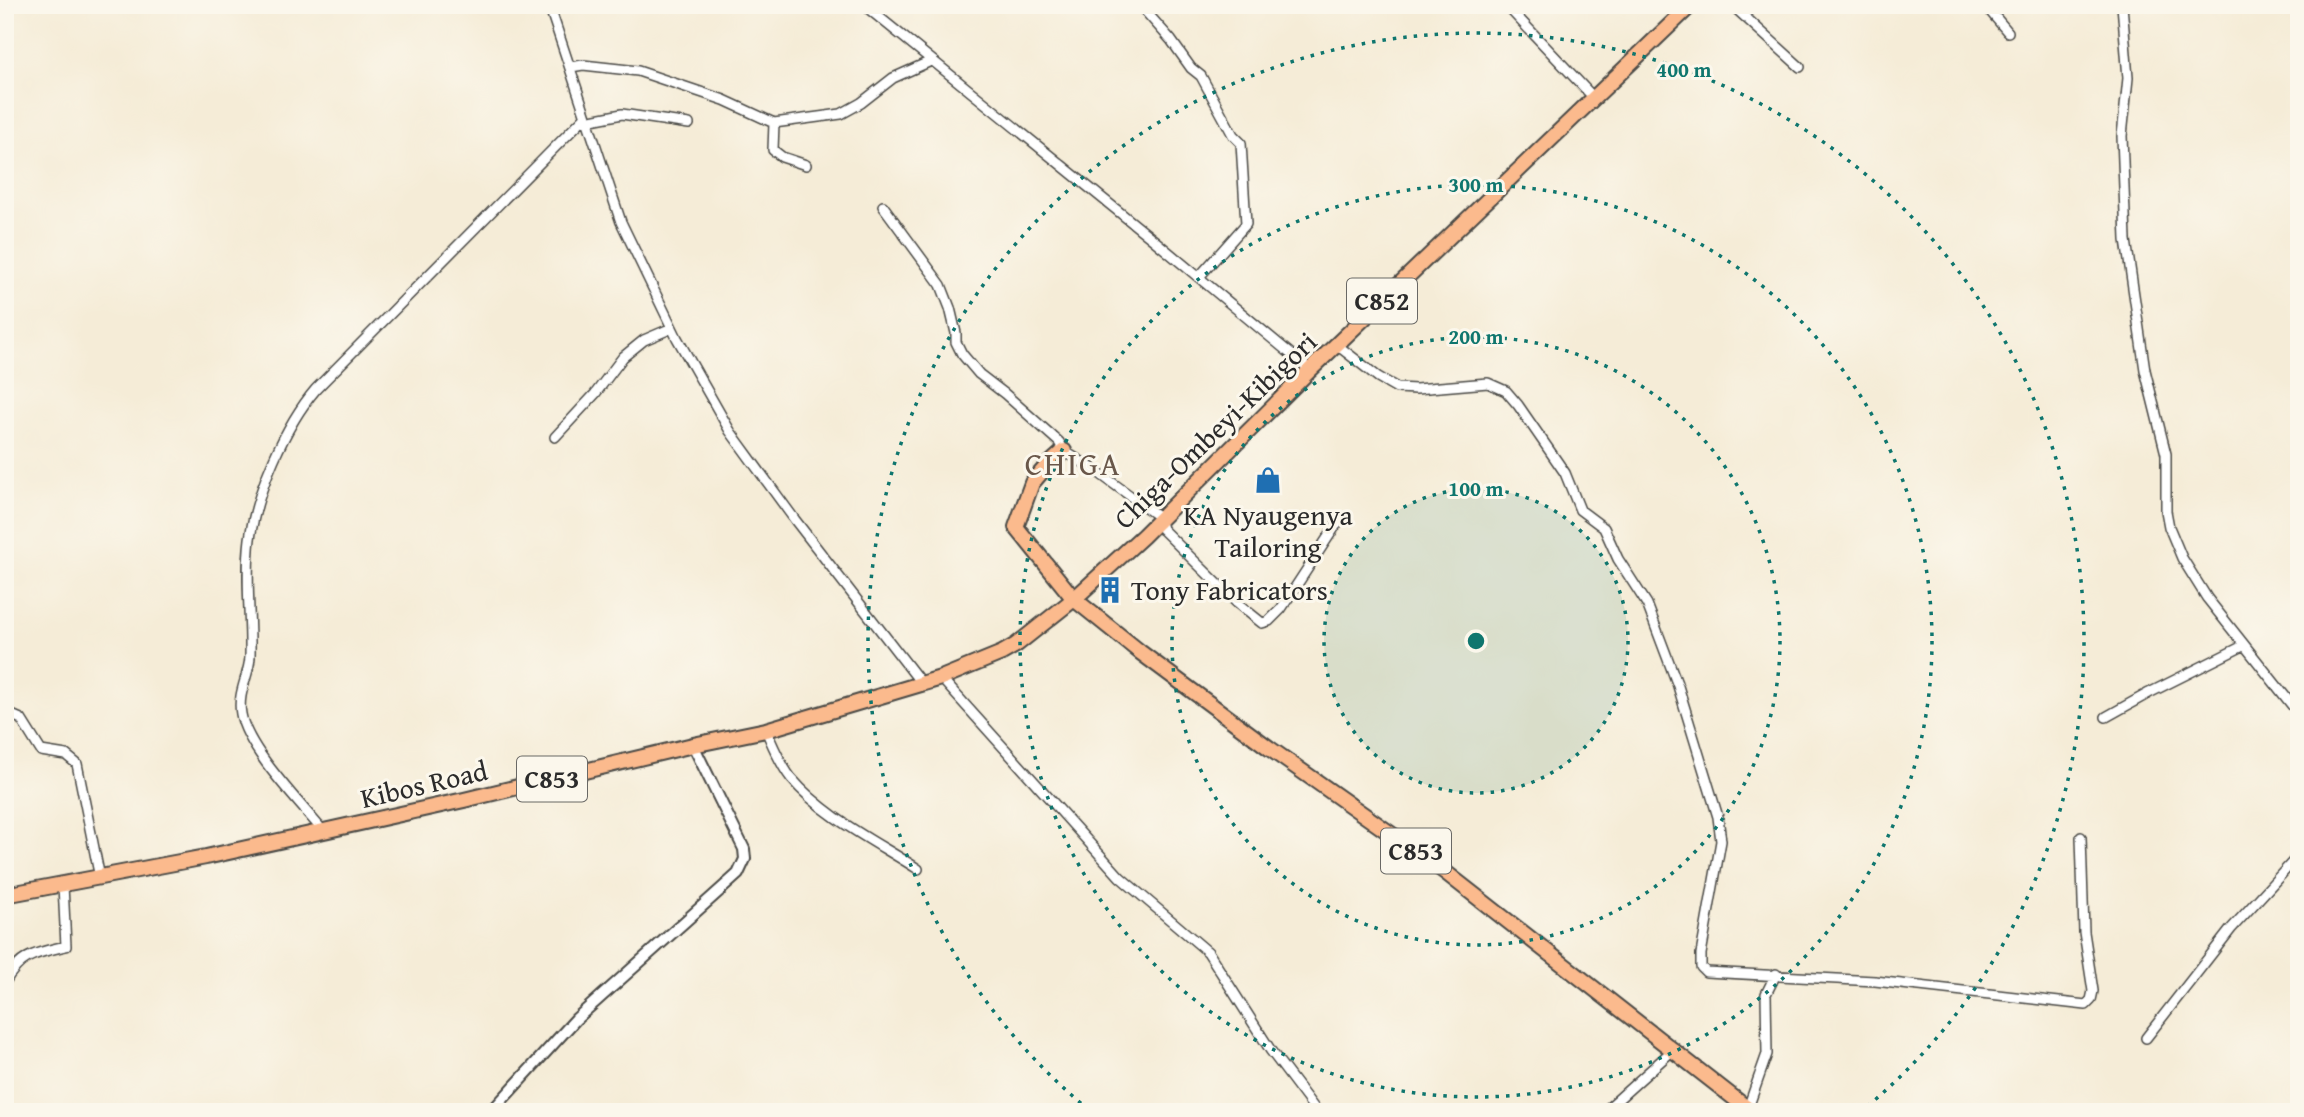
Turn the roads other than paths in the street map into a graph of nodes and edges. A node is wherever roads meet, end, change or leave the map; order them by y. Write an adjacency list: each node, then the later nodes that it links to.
1 (549, 5): 11 (street)
2 (864, 5): 10 (street)
3 (1140, 5): 19 (street)
4 (1506, 5): 13 (street)
5 (1691, 5): 13 (main road, Chiga-Ombeyi-Kibigori / C852)
6 (1732, 5): 12 (street)
7 (1985, 5): 9 (street)
8 (2122, 5): 28 (street)
9 (2008, 32)
10 (931, 61): 16 (street); 19 (street)
11 (571, 67): 14 (street); 16 (street)
12 (1800, 67)
13 (1594, 98): 21 (main road, Chiga-Ombeyi-Kibigori / C852)
14 (585, 119): 15 (street); 20 (street); 36 (street)
15 (689, 124)
16 (774, 124): 17 (street)
17 (806, 165)
18 (883, 206): 24 (street)
19 (1199, 277): 22 (street)
20 (672, 328): 23 (street); 30 (street)
21 (1337, 345): 22 (main road, Chiga-Ombeyi-Kibigori / C852); 43 (street)
22 (1310, 370): 25 (main road, Chiga-Ombeyi-Kibigori / C852)
23 (555, 437)
24 (1064, 451): 25 (street); 27 (main road)
25 (1160, 520): 26 (street); 27 (main road, Chiga-Ombeyi-Kibigori / C852)
26 (1338, 522)
27 (1074, 599): 29 (main road, Kibos Road / C853); 46 (main road, C853)
28 (2243, 646): 32 (street); 33 (street)
29 (942, 678): 30 (main road, Kibos Road / C853); 49 (street)
30 (922, 684): 34 (main road, Kibos Road / C853)
31 (5, 712): 40 (street)
32 (2299, 714)
33 (2106, 717)
34 (766, 730): 35 (main road, Kibos Road / C853); 39 (street)
35 (693, 745): 36 (main road, Kibos Road / C853); 48 (street)
36 (323, 831): 40 (main road, Kibos Road / C853)
37 (2081, 837): 43 (street)
38 (2299, 855): 45 (street)
39 (918, 869)
40 (100, 878): 41 (main road, Kibos Road / C853)
41 (64, 885): 42 (main road, Kibos Road / C853); 44 (street)
42 (5, 895)
43 (1776, 974): 47 (street)
44 (5, 982)
45 (2146, 1038)
46 (1674, 1049): 47 (main road, C853); 50 (street)
47 (1750, 1110)
48 (491, 1112)
49 (1317, 1112)
50 (1604, 1112)

